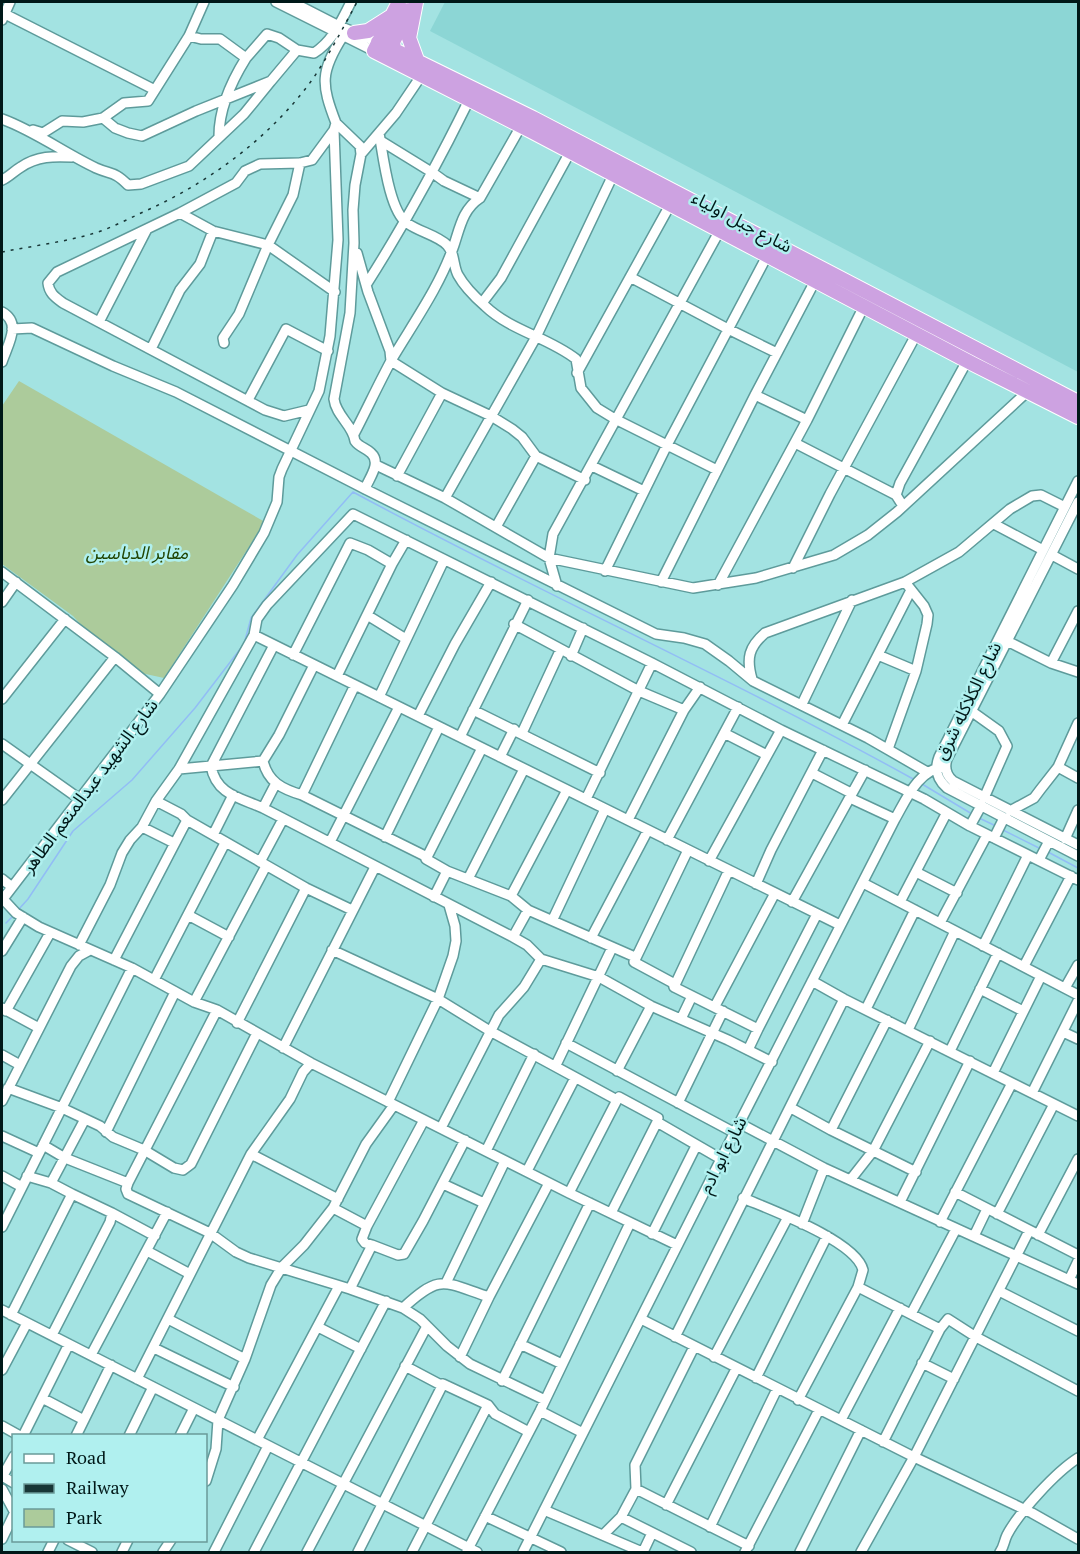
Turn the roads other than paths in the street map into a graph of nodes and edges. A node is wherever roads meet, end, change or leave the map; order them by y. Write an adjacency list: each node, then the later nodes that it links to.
1 (10, 2): 9 (street)
2 (204, 2): 11 (street)
3 (276, 2): 10 (street)
4 (292, 2): 10 (street)
5 (351, 2): 10 (street)
6 (399, 2): 8 (highway)
7 (414, 2): 13 (highway); 15 (highway)
8 (391, 16): 10 (highway); 13 (highway)
9 (3, 17): 18 (street)
10 (343, 32): 12 (street); 13 (street); 25 (street)
11 (189, 36): 14 (street); 18 (street)
12 (297, 50): 14 (street); 17 (street)
13 (384, 52): 15 (highway, شارع جبل اولياء); 16 (highway, شارع جبل اولياء)
14 (246, 58): 19 (street)
15 (417, 60): 55 (highway, شارع جبل اولياء)
16 (421, 76): 20 (highway, شارع جبل اولياء); 27 (street)
17 (271, 81): 19 (street); 26 (street)
18 (155, 90): 21 (street)
19 (225, 100): 21 (street); 26 (street)
20 (469, 100): 24 (highway, شارع جبل اولياء); 32 (street)
21 (103, 118): 23 (street)
22 (2, 119): 23 (street)
23 (19, 126): 30 (street)
24 (521, 126): 28 (highway, شارع جبل اولياء); 35 (street)
25 (335, 127): 29 (street); 31 (street); 49 (street)
26 (219, 136): 30 (street)
27 (380, 137): 29 (street); 32 (street); 38 (street)
28 (570, 152): 33 (highway, شارع جبل اولياء); 50 (street)
29 (361, 154): 42 (street)
30 (77, 157): 34 (street)
31 (300, 163): 37 (street); 43 (street)
32 (433, 172): 35 (street); 38 (street)
33 (613, 175): 36 (highway, شارع جبل اولياء); 58 (street)
34 (2, 180)
35 (480, 198): 44 (street)
36 (670, 205): 40 (highway, شارع جبل اولياء); 46 (street)
37 (180, 213): 39 (street); 41 (street)
38 (405, 222): 44 (street); 48 (street)
39 (147, 230): 54 (street); 54 (street)
40 (720, 230): 45 (highway, شارع جبل اولياء); 51 (street)
41 (213, 231): 43 (street); 60 (street)
42 (354, 243): 48 (street); 77 (street)
43 (268, 245): 49 (street); 59 (street)
44 (451, 250): 50 (street); 63 (street)
45 (767, 256): 47 (highway, شارع جبل اولياء); 57 (street)
46 (630, 277): 51 (street); 66 (street)
47 (815, 280): 52 (highway, شارع جبل اولياء); 62 (street)
48 (366, 285): 63 (street)
49 (335, 292): 61 (street)
50 (482, 303): 58 (street)
51 (679, 304): 57 (street); 75 (street)
52 (864, 306): 55 (highway, شارع جبل اولياء); 76 (street)
53 (2, 312): 56 (street)
54 (99, 322): 60 (street)
55 (920, 328): 64 (highway, شارع جبل اولياء); 71 (highway, شارع جبل اولياء); 84 (street)
56 (12, 329): 65 (street); 80 (street)
57 (728, 329): 62 (street); 79 (street)
58 (536, 337): 66 (street); 73 (street)
59 (224, 343)
60 (151, 349): 70 (street)
61 (328, 351): 70 (street); 72 (street)
62 (777, 353): 69 (street)
63 (391, 361): 68 (street); 77 (street)
64 (967, 361): 67 (highway, شارع جبل اولياء); 91 (street)
65 (2, 362)
66 (577, 373): 75 (street)
67 (1027, 392): 74 (highway, شارع جبل اولياء); 94 (street)
68 (442, 393): 73 (street); 86 (street)
69 (755, 394): 76 (street); 85 (street)
70 (248, 400): 72 (street)
71 (1078, 402)
72 (309, 410): 80 (street)
73 (491, 416): 81 (street); 92 (street)
74 (1078, 417)
75 (615, 419): 79 (street); 83 (street)
76 (807, 420): 78 (street)
77 (354, 434): 82 (street)
78 (795, 443): 84 (street); 112 (street)
79 (667, 445): 85 (street); 90 (street)
80 (291, 450): 89 (street); 142 (street)
81 (536, 456): 87 (street); 97 (street)
82 (376, 465): 86 (street); 89 (street)
83 (592, 466): 87 (street); 90 (street)
84 (844, 469): 91 (street); 105 (street)
85 (717, 470): 111 (street)
86 (398, 476): 92 (street)
87 (585, 480): 102 (street)
88 (1078, 481): 95 (street, شارع الكلاكله شرق)
89 (365, 489): 113 (street)
90 (644, 491): 107 (street)
91 (897, 495): 94 (street)
92 (445, 498): 97 (street)
93 (1078, 502): 101 (street, شارع الكلاكله شرق)
94 (903, 506): 105 (street)
95 (1065, 507): 96 (street); 101 (street, شارع الكلاكله شرق)
96 (994, 524): 101 (street); 114 (street)
97 (496, 527): 102 (street)
98 (334, 534): 99 (street); 100 (street); 123 (street)
99 (406, 540): 103 (street); 104 (street)
100 (350, 543): 104 (street); 128 (street)
101 (1047, 552): 106 (street); 125 (street, شارع الكلاكله شرق); 168 (street, شارع الكلاكله شرق)
102 (549, 558): 107 (street); 113 (street)
103 (444, 560): 110 (street); 124 (street)
104 (392, 564): 119 (street)
105 (794, 568): 112 (street)
106 (1078, 568)
107 (605, 570): 111 (street)
108 (2, 572): 109 (street, شارع الشهيد عبدالمنعم الطاهر)
109 (16, 582): 117 (street); 120 (street, شارع الشهيد عبدالمنعم الطاهر)
110 (491, 582): 115 (street); 151 (street)
111 (662, 582): 112 (street)
112 (718, 585)
113 (557, 586): 138 (street)
114 (908, 586): 116 (street); 129 (street); 135 (street)
115 (528, 600): 121 (street); 122 (street)
116 (852, 600): 138 (street); 145 (street)
117 (2, 602)
118 (1078, 610): 133 (street)
119 (367, 615): 124 (street); 137 (street)
120 (65, 619): 131 (street, شارع الشهيد عبدالمنعم الطاهر); 144 (street)
121 (514, 624): 127 (street); 148 (street)
122 (583, 628): 130 (street); 132 (street)
123 (254, 635): 126 (street); 170 (street)
124 (406, 639): 143 (street)
125 (1007, 641): 133 (street); 150 (street, شارع الكلاكله شرق)
126 (273, 645): 128 (street); 167 (street)
127 (560, 651): 130 (street); 156 (street)
128 (293, 655): 134 (street)
129 (878, 655): 135 (street); 153 (street)
130 (571, 656): 141 (street)
131 (115, 657): 142 (street, شارع الشهيد عبدالمنعم الطاهر); 166 (street)
132 (652, 663): 140 (street); 141 (street)
133 (1051, 663): 136 (street)
134 (314, 665): 137 (street); 165 (street)
135 (916, 671): 161 (street)
136 (1078, 672)
137 (337, 676): 139 (street)
138 (753, 681): 145 (street)
139 (355, 685): 143 (street); 181 (street)
140 (700, 687): 147 (street); 149 (street)
141 (639, 691): 149 (street); 174 (street)
142 (160, 694): 184 (street, شارع الشهيد عبدالمنعم الطاهر)
143 (379, 697): 146 (street)
144 (2, 699)
145 (802, 704): 153 (street)
146 (399, 707): 151 (street); 193 (street)
147 (738, 707): 155 (street); 157 (street)
148 (473, 710): 156 (street); 158 (street)
149 (684, 710): 197 (street)
150 (971, 711): 168 (street, شارع الكلاكله شرق); 187 (street)
151 (418, 716): 154 (street)
152 (1078, 723): 169 (street)
153 (842, 725): 161 (street)
154 (439, 727): 158 (street); 202 (street)
155 (781, 730): 162 (street); 163 (street)
156 (518, 731): 164 (street); 174 (street)
157 (724, 733): 163 (street); 205 (street)
158 (460, 737): 160 (street)
159 (2, 744): 166 (street)
160 (482, 748): 164 (street); 214 (street)
161 (888, 749): 173 (street)
162 (823, 750): 172 (street); 175 (street)
163 (767, 755): 216 (street)
164 (501, 757): 171 (street)
165 (263, 761): 167 (street); 177 (street)
166 (30, 765): 183 (street); 184 (street)
167 (211, 766): 170 (street); 180 (street)
168 (941, 766): 173 (street, شارع ابو ادم); 187 (street, شارع الكلاكله شرق)
169 (1058, 767): 176 (street); 192 (street)
170 (179, 769): 186 (street)
171 (524, 769): 178 (street); 224 (street)
172 (865, 770): 179 (street); 182 (street)
173 (927, 772): 179 (street, شارع ابو ادم)
174 (600, 773): 185 (street)
175 (812, 773): 182 (street); 226 (street)
176 (1078, 778)
177 (276, 783): 181 (street); 188 (street)
178 (567, 790): 185 (street); 231 (street)
179 (910, 794): 191 (street); 195 (street, شارع ابو ادم)
180 (233, 795): 188 (street); 201 (street)
181 (302, 795): 193 (street)
182 (850, 798): 195 (street); 234 (street)
183 (2, 800)
184 (81, 800): 227 (street, شارع الشهيد عبدالمنعم الطاهر)
185 (586, 800): 189 (street)
186 (156, 801): 196 (street); 199 (street)
187 (983, 802): 192 (street, شارع الكلاكله شرق); 198 (street)
188 (263, 808): 194 (street)
189 (604, 809): 197 (street); 243 (street)
190 (1078, 810): 204 (street)
191 (946, 814): 198 (street); 221 (street)
192 (1007, 815): 203 (street); 204 (street, شارع الكلاكله شرق); 206 (street, شارع الكلاكله شرق)
193 (344, 818): 202 (street); 207 (street)
194 (283, 819): 207 (street); 217 (street)
195 (896, 819): 225 (street, شارع ابو ادم)
196 (186, 820): 201 (street); 208 (street)
197 (628, 820): 200 (street)
198 (970, 826): 203 (street)
199 (142, 827): 208 (street); 251 (street)
200 (648, 830): 205 (street); 250 (street)
201 (213, 835): 209 (street)
202 (385, 837): 214 (street)
203 (991, 837): 212 (street); 230 (street)
204 (1065, 839): 210 (street, شارع الكلاكله شرق)
205 (667, 840): 211 (street)
206 (1049, 841): 213 (street, شارع الكلاكله شرق); 215 (street)
207 (330, 842): 218 (street)
208 (174, 843): 259 (street)
209 (225, 843): 217 (street); 241 (street)
210 (1078, 845)
211 (688, 850): 216 (street); 260 (street)
212 (1028, 855): 215 (street); 252 (street)
213 (1078, 856)
214 (426, 859): 220 (street)
215 (1038, 860): 222 (street)
216 (709, 861): 219 (street)
217 (263, 864): 228 (street); 248 (street)
218 (375, 867): 232 (street); 237 (street)
219 (729, 870): 226 (street); 269 (street)
220 (447, 871): 224 (street); 232 (street)
221 (916, 872): 230 (street); 235 (street)
222 (1075, 878): 263 (street)
223 (2, 879): 227 (street)
224 (468, 879): 231 (street)
225 (863, 883): 235 (street); 245 (street, شارع ابو ادم)
226 (756, 884): 229 (street)
227 (12, 887): 233 (street, شارع الشهيد عبدالمنعم الطاهر)
228 (306, 888): 237 (street); 287 (street)
229 (775, 893): 234 (street); 280 (street)
230 (957, 893): 244 (street)
231 (510, 896): 238 (street)
232 (434, 897): 236 (street)
233 (2, 900): 242 (street, شارع الشهيد عبدالمنعم الطاهر)
234 (792, 902): 240 (street)
235 (900, 902): 239 (street)
236 (449, 905): 249 (street); 275 (street)
237 (352, 910): 255 (street)
238 (528, 910): 243 (street); 249 (street)
239 (915, 910): 244 (street); 281 (street)
240 (817, 914): 245 (street); 289 (street)
241 (188, 915): 248 (street); 267 (street)
242 (22, 917): 247 (street, شارع الشهيد عبدالمنعم الطاهر); 256 (street)
243 (552, 919): 250 (street)
244 (940, 923): 246 (street)
245 (840, 926): 268 (street, شارع ابو ادم)
246 (955, 931): 252 (street); 290 (street)
247 (50, 933): 251 (street, شارع الشهيد عبدالمنعم الطاهر); 282 (street)
248 (229, 937): 278 (street)
249 (513, 937): 258 (street)
250 (591, 938): 253 (street)
251 (75, 943): 254 (street, شارع الشهيد عبدالمنعم الطاهر); 262 (street)
252 (983, 946): 257 (street)
253 (612, 948): 260 (street); 266 (street)
254 (90, 950): 259 (street, شارع الشهيد عبدالمنعم الطاهر); 262 (street)
255 (332, 950): 275 (street); 298 (street)
256 (2, 951)
257 (998, 953): 263 (street); 271 (street)
258 (541, 959): 266 (street); 291 (street)
259 (114, 960): 264 (street, شارع الشهيد عبدالمنعم الطاهر)
260 (634, 962): 269 (street)
261 (1078, 965): 270 (street)
262 (71, 966): 288 (street)
263 (1024, 966): 265 (street)
264 (132, 968): 267 (street, شارع الشهيد عبدالمنعم الطاهر); 319 (street)
265 (1041, 976): 270 (street); 284 (street)
266 (599, 978): 279 (street); 297 (street)
267 (154, 980): 272 (street, شارع الشهيد عبدالمنعم الطاهر)
268 (812, 981): 276 (street); 304 (street, شارع ابو ادم)
269 (674, 987): 274 (street)
270 (1065, 988): 273 (street)
271 (980, 989): 284 (street); 300 (street)
272 (175, 992): 278 (street, شارع الشهيد عبدالمنعم الطاهر); 328 (street)
273 (1078, 995)
274 (692, 996): 280 (street); 285 (street)
275 (438, 999): 291 (street); 316 (street)
276 (844, 999): 281 (street); 320 (street)
277 (1078, 1001): 293 (street)
278 (194, 1002): 283 (street, شارع الشهيد عبدالمنعم الطاهر)
279 (651, 1006): 285 (street); 308 (street)
280 (719, 1009): 289 (street); 292 (street)
281 (866, 1009): 286 (street)
282 (4, 1010): 288 (street)
283 (217, 1010): 287 (street, شارع الشهيد عبدالمنعم الطاهر); 335 (street)
284 (1023, 1011): 309 (street)
285 (681, 1019): 292 (street)
286 (887, 1020): 290 (street); 327 (street)
287 (237, 1023): 294 (street, شارع الشهيد عبدالمنعم الطاهر)
288 (39, 1028): 306 (street)
289 (758, 1029): 299 (street)
290 (908, 1029): 296 (street)
291 (490, 1031): 301 (street); 326 (street)
292 (711, 1032): 299 (street); 317 (street)
293 (1063, 1032): 295 (street); 313 (street)
294 (257, 1033): 298 (street, شارع الشهيد عبدالمنعم الطاهر); 335 (street)
295 (1078, 1039)
296 (930, 1041): 300 (street); 337 (street)
297 (566, 1043): 307 (street); 308 (street)
298 (283, 1048): 305 (street, شارع الشهيد عبدالمنعم الطاهر)
299 (748, 1050): 304 (street)
300 (950, 1051): 303 (street)
301 (534, 1054): 307 (street); 336 (street)
302 (2, 1055): 306 (street)
303 (970, 1061): 309 (street); 345 (street)
304 (772, 1062): 325 (street, شارع ابو ادم)
305 (311, 1063): 316 (street, شارع الشهيد عبدالمنعم الطاهر); 338 (street)
306 (20, 1065): 312 (street)
307 (555, 1065): 310 (street)
308 (617, 1071): 317 (street)
309 (993, 1073): 311 (street)
310 (575, 1078): 314 (street); 344 (street)
311 (1012, 1083): 313 (street); 354 (street)
312 (8, 1088): 315 (street); 319 (street)
313 (1032, 1093): 318 (street)
314 (617, 1100): 324 (street); 355 (street)
315 (2, 1101)
316 (391, 1103): 323 (street, شارع الشهيد عبدالمنعم الطاهر); 361 (street)
317 (678, 1103): 329 (street)
318 (1054, 1104): 321 (street); 366 (street)
319 (62, 1108): 322 (street); 334 (street)
320 (791, 1108): 327 (street); 332 (street)
321 (1077, 1112)
322 (85, 1119): 328 (street); 339 (street)
323 (424, 1120): 326 (street, شارع الشهيد عبدالمنعم الطاهر); 371 (street)
324 (657, 1122): 333 (street); 365 (street)
325 (740, 1123): 329 (street, شارع ابو ادم); 332 (street)
326 (441, 1128): 331 (street, شارع الشهيد عبدالمنعم الطاهر)
327 (831, 1130): 337 (street)
328 (106, 1132): 335 (street)
329 (735, 1133): 340 (street, شارع ابو ادم)
330 (2, 1136): 334 (street)
331 (465, 1140): 336 (street, شارع الشهيد عبدالمنعم الطاهر); 352 (street)
332 (774, 1142): 343 (street); 357 (street)
333 (696, 1146): 340 (street); 376 (street)
334 (41, 1149): 339 (street); 347 (street)
335 (144, 1150): 350 (street)
336 (486, 1151): 342 (street, شارع الشهيد عبدالمنعم الطاهر)
337 (873, 1151): 345 (street); 348 (street)
338 (251, 1154): 361 (street); 374 (street)
339 (65, 1158): 349 (street); 350 (street)
340 (721, 1159): 381 (street, شارع ابو ادم)
341 (1078, 1159): 375 (street)
342 (505, 1161): 344 (street, شارع الشهيد عبدالمنعم الطاهر); 359 (street)
343 (824, 1168): 348 (street); 370 (street)
344 (527, 1171): 351 (street, شارع الشهيد عبدالمنعم الطاهر)
345 (916, 1172): 358 (street)
346 (2, 1176): 353 (street)
347 (27, 1176): 349 (street); 353 (street)
348 (851, 1179): 358 (street)
349 (51, 1183): 356 (street)
350 (128, 1183): 363 (street)
351 (549, 1183): 355 (street, شارع الشهيد عبدالمنعم الطاهر); 395 (street)
352 (443, 1184): 359 (street); 380 (street)
353 (22, 1187): 372 (street)
354 (955, 1192): 362 (street); 368 (street)
355 (569, 1193): 360 (street, شارع الشهيد عبدالمنعم الطاهر)
356 (72, 1194): 364 (street); 401 (street)
357 (743, 1198): 367 (street); 410 (street)
358 (900, 1202): 368 (street)
359 (484, 1203): 389 (street)
360 (590, 1203): 365 (street, شارع الشهيد عبدالمنعم الطاهر); 413 (street)
361 (335, 1204): 371 (street); 386 (street)
362 (987, 1209): 366 (street); 379 (street)
363 (167, 1212): 374 (street); 377 (street)
364 (112, 1213): 377 (street); 409 (street)
365 (611, 1214): 369 (street, شارع الشهيد عبدالمنعم الطاهر)
366 (997, 1214): 375 (street)
367 (788, 1217): 370 (street); 419 (street)
368 (940, 1222): 373 (street)
369 (630, 1223): 376 (street, شارع الشهيد عبدالمنعم الطاهر); 422 (street)
370 (802, 1224): 378 (street)
371 (367, 1226): 380 (street)
372 (2, 1227)
373 (956, 1229): 379 (street); 400 (street)
374 (210, 1233): 386 (street); 387 (street)
375 (1034, 1233): 383 (street); 384 (street)
376 (652, 1234): 381 (street, شارع الشهيد عبدالمنعم الطاهر)
377 (155, 1236): 382 (street)
378 (827, 1236): 392 (street); 427 (street)
379 (974, 1236): 383 (street)
380 (372, 1245): 393 (street)
381 (677, 1245): 403 (street, شارع ابو ادم)
382 (147, 1251): 387 (street); 417 (street)
383 (1016, 1256): 388 (street); 394 (street)
384 (1078, 1256)
385 (1078, 1261): 388 (street)
386 (282, 1267): 391 (street); 420 (street)
387 (190, 1274): 402 (street)
388 (1069, 1280): 390 (street)
389 (446, 1283): 395 (street); 397 (street)
390 (1078, 1284)
391 (339, 1286): 393 (street); 406 (street)
392 (858, 1287): 398 (street); 438 (street)
393 (350, 1289): 396 (street)
394 (999, 1291): 408 (street); 411 (street)
395 (489, 1297): 418 (street)
396 (386, 1301): 397 (street); 416 (street)
397 (403, 1308): 405 (street)
398 (900, 1308): 400 (street); 445 (street)
399 (2, 1310): 401 (street)
400 (911, 1314): 407 (street)
401 (11, 1315): 404 (street)
402 (168, 1319): 415 (street); 420 (street)
403 (641, 1319): 410 (street); 449 (street, شارع ابو ادم)
404 (27, 1323): 409 (street); 426 (street)
405 (428, 1326): 418 (street); 424 (street)
406 (318, 1327): 416 (street); 455 (street)
407 (940, 1329): 411 (street); 421 (street)
408 (1078, 1331)
409 (51, 1335): 412 (street)
410 (675, 1337): 414 (street)
411 (976, 1337): 429 (street); 435 (street)
412 (69, 1344): 417 (street); 436 (street)
413 (520, 1344): 422 (street); 430 (street)
414 (694, 1347): 419 (street); 466 (street)
415 (154, 1348): 428 (street); 433 (street)
416 (361, 1349): 461 (street)
417 (91, 1355): 423 (street)
418 (460, 1357): 430 (street)
419 (714, 1357): 425 (street)
420 (245, 1359): 433 (street)
421 (922, 1363): 429 (street); 456 (street)
422 (562, 1364): 437 (street)
423 (111, 1365): 428 (street); 443 (street)
424 (405, 1366): 431 (street); 464 (street)
425 (736, 1369): 427 (street); 468 (street)
426 (2, 1370)
427 (756, 1378): 434 (street)
428 (137, 1379): 432 (street)
429 (954, 1379): 458 (street)
430 (502, 1381): 437 (street)
431 (443, 1384): 439 (street); 467 (street)
432 (153, 1387): 440 (street); 453 (street)
433 (234, 1387): 444 (street)
434 (777, 1389): 438 (street); 476 (street)
435 (1078, 1389)
436 (42, 1398): 443 (street); 451 (street)
437 (545, 1400): 442 (street)
438 (798, 1400): 441 (street)
439 (488, 1405): 448 (street); 475 (street)
440 (194, 1408): 444 (street); 454 (street)
441 (819, 1410): 445 (street); 483 (street)
442 (540, 1411): 448 (street); 449 (street)
443 (84, 1419): 452 (street)
444 (218, 1420): 455 (street); 463 (street)
445 (841, 1420): 447 (street)
446 (2, 1426): 450 (street)
447 (861, 1430): 456 (street); 496 (street)
448 (529, 1432): 473 (street)
449 (583, 1433): 470 (street, شارع ابو ادم)
450 (18, 1434)
451 (23, 1434)
452 (77, 1434)
453 (130, 1434)
454 (181, 1434)
455 (257, 1440): 457 (street)
456 (883, 1442): 458 (street)
457 (268, 1446): 461 (street); 486 (street)
458 (914, 1457): 471 (street); 497 (street)
459 (1078, 1458): 471 (street)
460 (12, 1460): 462 (street)
461 (301, 1462): 464 (street); 487 (street)
462 (2, 1477)
463 (207, 1478)
464 (342, 1484): 467 (street); 488 (street)
465 (2, 1489): 469 (street)
466 (636, 1489): 468 (street); 474 (street)
467 (382, 1504): 475 (street); 489 (street)
468 (666, 1505): 476 (street)
469 (12, 1508)
470 (544, 1510): 478 (street); 479 (street, شارع ابو ادم)
471 (1024, 1511): 481 (street); 498 (street)
472 (12, 1516): 480 (street)
473 (485, 1516): 479 (street); 484 (street)
474 (621, 1517): 477 (street); 478 (street)
475 (426, 1526): 484 (street); 490 (street)
476 (710, 1527): 483 (street)
477 (652, 1533): 494 (street); 495 (street)
478 (603, 1535): 494 (street)
479 (530, 1538): 492 (street, شارع ابو ادم); 493 (street)
480 (2, 1539)
481 (1078, 1539)
482 (74, 1542): 485 (street)
483 (747, 1549)
484 (467, 1550): 491 (street)
485 (92, 1552)
486 (214, 1552)
487 (254, 1552)
488 (308, 1552)
489 (358, 1552)
490 (412, 1552)
491 (477, 1552)
492 (523, 1552)
493 (561, 1552)
494 (643, 1552)
495 (691, 1552)
496 (800, 1552)
497 (861, 1552)
498 (1000, 1552)

